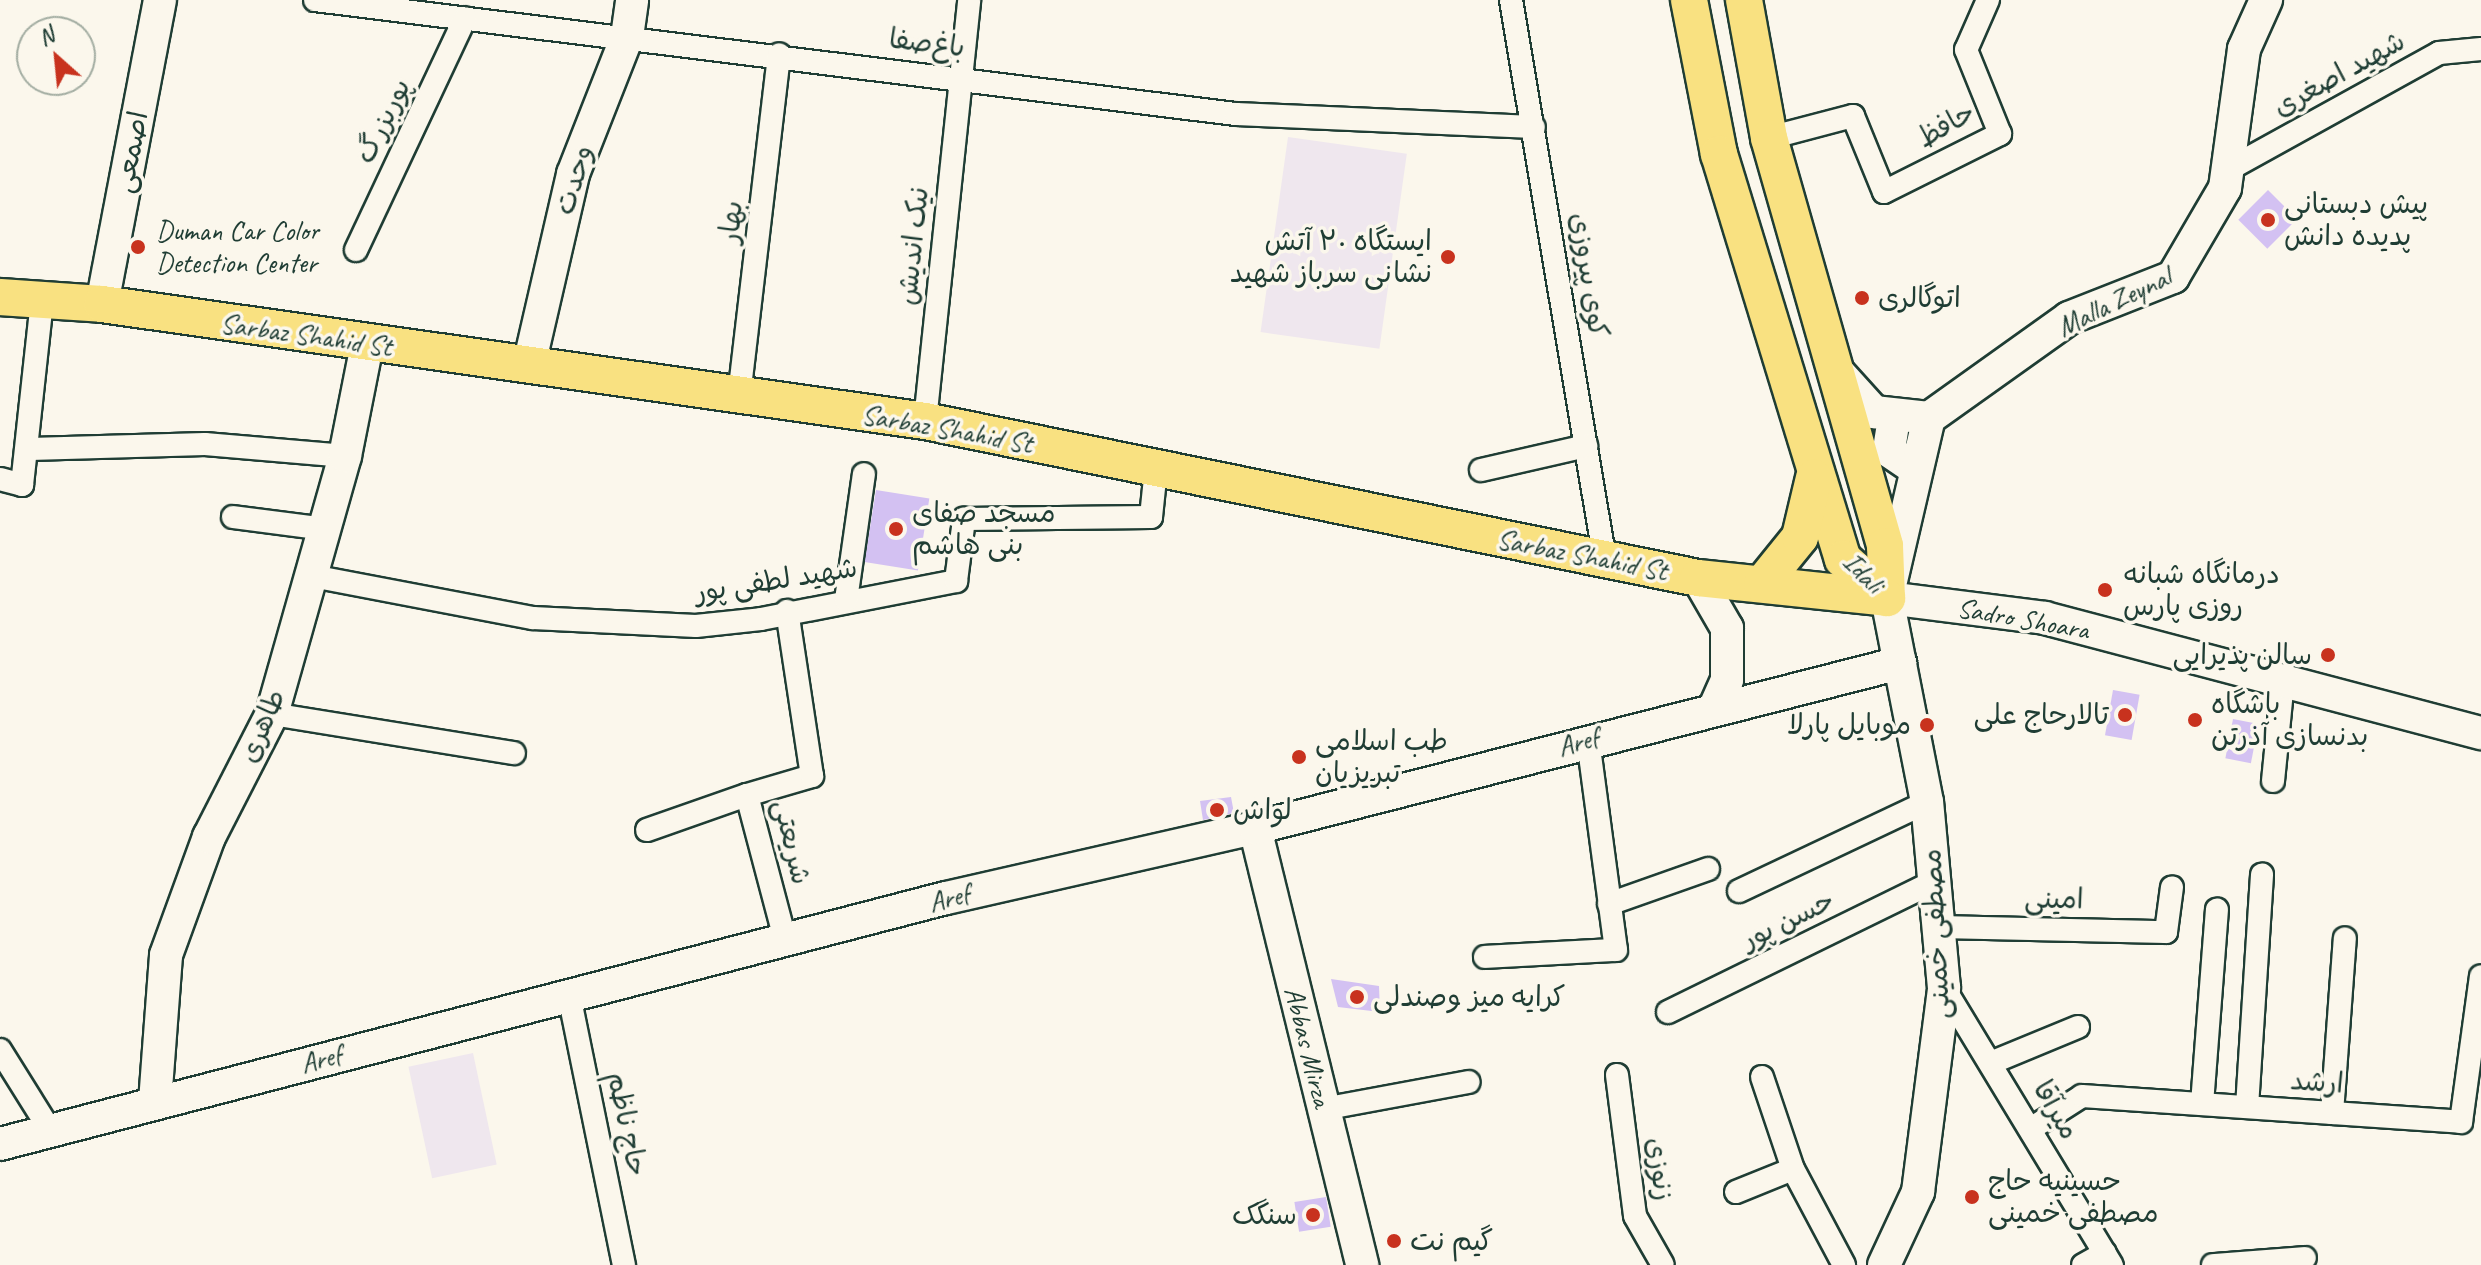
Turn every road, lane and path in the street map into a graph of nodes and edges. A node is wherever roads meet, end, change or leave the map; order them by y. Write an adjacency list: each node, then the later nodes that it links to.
1 (160, 0): 21 (main road, اصمعی)
2 (315, 0): 10 (street, باغ‌صفا)
3 (632, 0): 11 (main road, وحدت)
4 (969, 0): 14 (street, نیک اندیش)
5 (1511, 0): 15 (street, کوی پیروزی)
6 (1689, 0): 35 (main road, Idali)
7 (1744, 0): 16 (main road, Idali)
8 (1988, 0): 16 (street, حافظ)
9 (2266, 0): 17 (main road, Malla Zeynal)
10 (465, 18): 11 (street, باغ‌صفا); 18 (street, پوربزرگ)
11 (627, 37): 13 (street, باغ‌صفا); 24 (main road, وحدت)
12 (2481, 49): 17 (street, شهید اصغری)
13 (779, 54): 14 (street, باغ‌صفا); 25 (street, بهار)
14 (961, 78): 15 (street, باغ‌صفا); 28 (street, نیک اندیش)
15 (1534, 127): 29 (street, کوی پیروزی)
16 (1769, 138): 23 (main road, Idali)
17 (2231, 168): 27 (main road, Malla Zeynal)
18 (356, 250)
19 (0, 297): 20 (main road, Sarbaz Shahid St)
20 (42, 301): 21 (main road, Sarbaz Shahid St); 30 (street)
21 (102, 304): 22 (main road, Sarbaz Shahid St)
22 (367, 345): 24 (main road, Sarbaz Shahid St); 31 (main road, طاهری)
23 (1832, 363): 26 (main road); 44 (main road, Idali)
24 (529, 365): 25 (main road, Sarbaz Shahid St)
25 (739, 396): 28 (main road, Sarbaz Shahid St)
26 (1894, 418): 27 (main road); 33 (main road)
27 (1929, 418): 33 (main road)
28 (925, 421): 32 (main road, Sarbaz Shahid St)
29 (1586, 446): 34 (street); 40 (street, کوی پیروزی)
30 (30, 449): 31 (street); 37 (street)
31 (345, 456): 39 (main road, طاهری)
32 (1156, 469): 40 (main road, Sarbaz Shahid St); 45 (street, شهید لطفی پور)
33 (1916, 469): 44 (main road)
34 (1481, 470)
35 (1815, 472): 43 (main road); 44 (main road, Idali)
36 (864, 474): 45 (street)
37 (0, 479)
38 (233, 517): 39 (street)
39 (326, 529): 41 (main road, طاهری)
40 (1605, 561): 42 (main road, Sarbaz Shahid St)
41 (312, 576): 46 (street, شهید لطفی پور); 50 (main road, طاهری)
42 (1698, 578): 43 (main road, Sarbaz Shahid St); 49 (main road)
43 (1762, 584): 44 (main road, Sarbaz Shahid St)
44 (1887, 598): 47 (main road, مصطفی خمینی); 48 (main road, Sadro Shoara)
45 (846, 600): 46 (street, شهید لطفی پور)
46 (787, 611): 55 (street, شریعتی)
47 (1900, 663): 49 (main road, Aref); 56 (main road, مصطفی خمینی)
48 (2283, 680): 51 (main road, Sadro Shoara); 54 (street)
49 (1714, 709): 52 (main road, Aref)
50 (272, 714): 53 (street); 80 (main road, طاهری)
51 (2481, 733)
52 (1588, 740): 57 (main road, Aref); 64 (street)
53 (514, 753)
54 (2273, 781)
55 (747, 795): 58 (street); 68 (street, شریعتی)
56 (1927, 802): 61 (main road, مصطفی خمینی); 63 (street)
57 (1255, 828): 68 (main road, Aref); 83 (main road, Abbas Mirza)
58 (647, 830)
59 (1708, 869): 64 (street)
60 (2262, 874): 82 (street)
61 (1935, 881): 66 (main road, مصطفی خمینی); 73 (street, حسن پور)
62 (2172, 887): 66 (street, امینی)
63 (1739, 891)
64 (1609, 904): 69 (street)
65 (2217, 910): 81 (street)
66 (1940, 927): 71 (main road, مصطفی خمینی)
67 (2345, 938): 84 (street)
68 (785, 939): 72 (main road, Aref)
69 (1485, 957)
70 (2481, 976): 84 (street, ارشد)
71 (1944, 988): 76 (street, میرآقا); 96 (main road, مصطفی خمینی)
72 (569, 995): 80 (main road, Aref); 92 (street, حاج ناظم)
73 (1668, 1012)
74 (2078, 1027): 76 (street)
75 (0, 1050): 86 (street)
76 (1993, 1062): 85 (street, میرآقا)
77 (1617, 1075): 94 (street, زنوزی)
78 (1762, 1077): 88 (street)
79 (1469, 1082): 83 (street)
80 (155, 1102): 86 (main road, Aref)
81 (2202, 1104): 82 (street, ارشد); 85 (street, ارشد)
82 (2247, 1107): 84 (street, ارشد)
83 (1323, 1109): 93 (main road, Abbas Mirza)
84 (2332, 1113)
85 (2032, 1128): 91 (street, میرآقا)
86 (50, 1130): 87 (main road, Aref)
87 (0, 1144)
88 (1793, 1169): 89 (street); 95 (street)
89 (1736, 1192)
90 (2305, 1258): 98 (street)
91 (2109, 1259): 97 (street)
92 (624, 1265)
93 (1362, 1265)
94 (1663, 1265)
95 (1844, 1265)
96 (1884, 1265)
97 (2083, 1265)
98 (2213, 1265)

